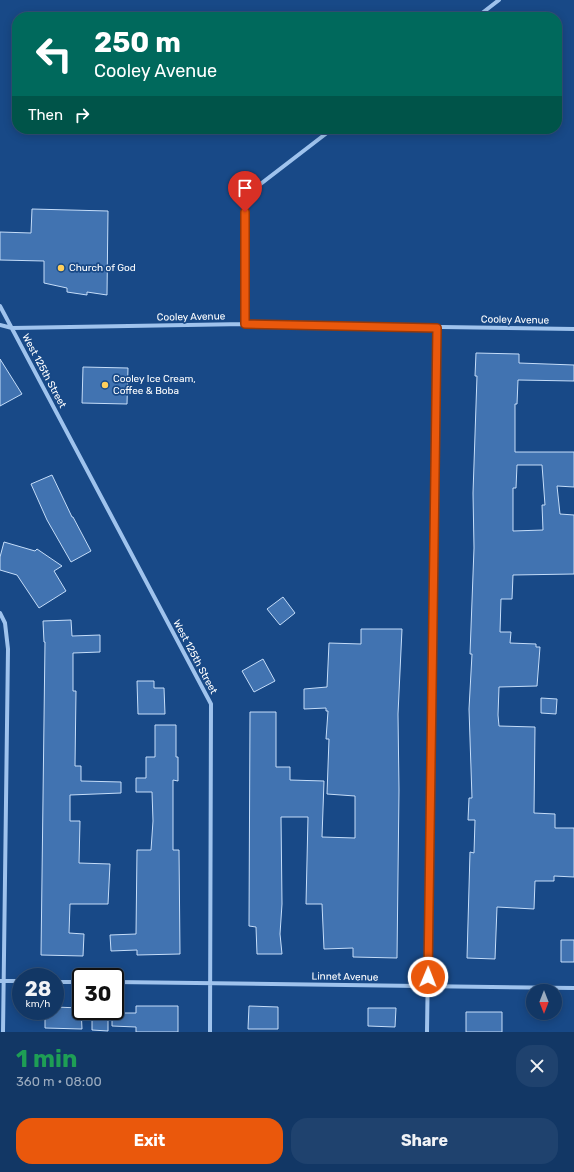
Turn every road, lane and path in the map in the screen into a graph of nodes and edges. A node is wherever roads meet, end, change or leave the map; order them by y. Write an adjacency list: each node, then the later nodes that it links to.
1 (499, 0): 2 (street)
2 (483, 12)
3 (326, 134): 5 (street)
4 (0, 306): 7 (street, West 125th Street)
5 (245, 324): 7 (street, Cooley Avenue); 8 (street, Cooley Avenue)
6 (0, 325): 7 (street, Cooley Avenue)
7 (12, 328): 13 (street, West 125th Street)
8 (437, 328): 9 (street, Cooley Avenue); 14 (street)
9 (574, 329)
10 (0, 613): 11 (street)
11 (2, 981): 16 (street)
12 (124, 982): 13 (street, Linnet Avenue)
13 (211, 983): 14 (street, Linnet Avenue); 17 (street, West 125th Street)
14 (428, 986): 15 (street, Linnet Avenue); 18 (street)
15 (574, 988)
16 (3, 1032)
17 (210, 1032)
18 (427, 1032)

